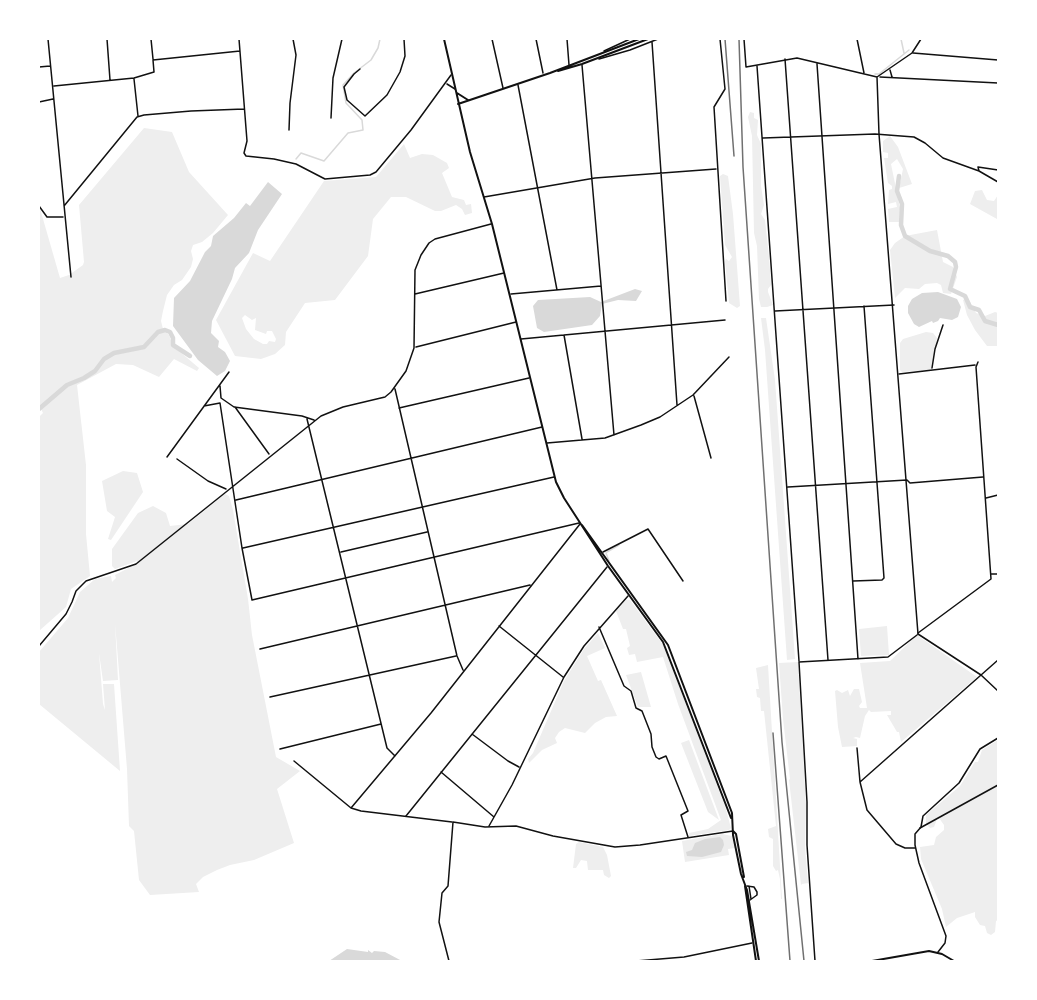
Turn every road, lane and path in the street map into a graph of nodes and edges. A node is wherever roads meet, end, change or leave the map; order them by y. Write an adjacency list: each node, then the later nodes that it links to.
1 (48, 39): 33 (street)
2 (107, 39): 46 (street)
3 (151, 39): 27 (street)
4 (239, 39): 23 (street)
5 (293, 39): 60 (street)
6 (342, 39): 59 (street)
7 (404, 39): 37 (street)
8 (444, 39): 40 (main road)
9 (492, 39): 51 (street)
10 (536, 39): 42 (street)
11 (567, 39): 34 (street)
12 (630, 39): 22 (street)
13 (639, 39): 25 (main road)
14 (648, 39): 28 (main road)
15 (658, 39): 21 (street)
16 (720, 39): 65 (street)
17 (744, 39): 35 (street)
18 (857, 39): 41 (street)
19 (921, 39): 24 (street)
20 (618, 40): 22 (street)
21 (652, 42): 28 (street); 68 (street)
22 (619, 44): 25 (street)
23 (240, 51): 27 (street); 57 (street)
24 (912, 53): 29 (street); 38 (street)
25 (590, 58): 30 (main road)
26 (785, 59): 32 (street); 35 (street); 63 (street)
27 (153, 60): 44 (street)
28 (595, 60): 30 (main road)
29 (998, 60)
30 (587, 61): 31 (main road); 34 (main road)
31 (582, 64): 39 (main road); 69 (street)
32 (817, 64): 41 (street); 61 (street)
33 (51, 66): 36 (street); 50 (street)
34 (569, 66): 39 (main road)
35 (757, 66): 64 (street)
36 (39, 67)
37 (360, 69)
38 (890, 69): 43 (street); 45 (street)
39 (550, 73): 42 (main road)
40 (452, 74): 48 (street); 52 (main road)
41 (864, 74): 43 (street)
42 (544, 75): 49 (main road)
43 (879, 77): 45 (street); 62 (street)
44 (134, 78): 46 (street); 58 (street)
45 (892, 78): 47 (street)
46 (111, 80): 50 (street)
47 (998, 83)
48 (446, 84): 52 (street); 57 (street)
49 (518, 84): 51 (main road); 71 (street)
50 (53, 86): 53 (street)
51 (503, 89): 54 (main road)
52 (455, 90): 54 (main road); 56 (main road)
53 (54, 99): 55 (street); 74 (street)
54 (470, 100): 56 (main road)
55 (39, 102)
56 (458, 104): 72 (main road)
57 (245, 109): 58 (street)
58 (139, 117): 74 (street)
59 (331, 118)
60 (289, 130)
61 (822, 134): 62 (street); 63 (street); 86 (street)
62 (879, 134): 67 (street); 84 (street)
63 (791, 136): 64 (street); 87 (street)
64 (762, 138): 88 (street)
65 (717, 169): 68 (street); 83 (street)
66 (998, 170): 67 (street)
67 (979, 171): 70 (street)
68 (662, 174): 69 (street); 91 (street)
69 (592, 179): 71 (street); 79 (street)
70 (998, 182)
71 (537, 189): 72 (street); 80 (street)
72 (484, 197): 76 (main road)
73 (39, 206): 75 (street)
74 (64, 206): 75 (street)
75 (64, 217): 78 (street)
76 (492, 224): 77 (main road); 81 (street)
77 (505, 273): 81 (street); 82 (main road)
78 (71, 277)
79 (601, 286): 80 (street); 93 (street)
80 (557, 290): 82 (street)
81 (415, 294): 96 (street)
82 (510, 294): 90 (main road)
83 (726, 302)
84 (894, 305): 85 (street); 100 (street)
85 (864, 306): 86 (street); 127 (street)
86 (834, 308): 87 (street); 128 (street)
87 (803, 309): 88 (street); 130 (street)
88 (774, 311): 131 (street)
89 (726, 320): 91 (street)
90 (516, 322): 95 (main road); 96 (street)
91 (672, 324): 93 (street); 107 (street)
92 (943, 326): 98 (street)
93 (605, 331): 94 (street); 115 (street)
94 (564, 335): 95 (street); 116 (street)
95 (521, 339): 101 (main road)
96 (414, 348): 103 (street)
97 (729, 357): 104 (street)
98 (932, 370): 100 (street); 124 (street)
99 (229, 372): 102 (street)
100 (899, 374): 126 (street)
101 (530, 378): 110 (street); 114 (main road)
102 (220, 386): 105 (street); 108 (street)
103 (394, 388): 110 (street); 112 (street)
104 (693, 395): 107 (street); 121 (street)
105 (223, 401): 106 (street); 109 (street)
106 (220, 403): 108 (street); 129 (street)
107 (677, 405): 115 (street)
108 (203, 407): 119 (street)
109 (234, 407): 111 (street); 118 (street)
110 (399, 408): 120 (street)
111 (308, 419): 112 (street); 113 (street)
112 (315, 421): 113 (street)
113 (310, 424): 118 (street); 125 (street)
114 (542, 427): 117 (main road); 120 (street)
115 (614, 435): 116 (street)
116 (583, 440): 117 (street)
117 (546, 443): 123 (main road)
118 (270, 455): 129 (street)
119 (167, 457)
120 (411, 458): 125 (street); 136 (street)
121 (711, 458)
122 (177, 459): 132 (street)
123 (554, 477): 136 (street); 137 (main road)
124 (984, 477): 126 (street); 134 (street)
125 (323, 479): 135 (street); 138 (street)
126 (907, 480): 127 (street); 156 (street)
127 (877, 483): 128 (street); 149 (street)
128 (846, 484): 130 (street); 149 (street)
129 (232, 485): 132 (street); 135 (street)
130 (816, 486): 131 (street); 162 (street)
131 (787, 487): 164 (street)
132 (227, 490): 157 (street)
133 (998, 495): 134 (street)
134 (985, 498): 145 (street)
135 (235, 500): 140 (street)
136 (422, 508): 138 (street); 139 (street)
137 (580, 523): 142 (main road); 143 (street); 144 (main road); 150 (street)
138 (335, 528): 140 (street); 141 (street)
139 (428, 532): 141 (street); 143 (street)
140 (242, 548): 147 (street)
141 (340, 552): 147 (street)
142 (603, 552): 148 (street); 174 (main road)
143 (434, 557): 147 (street); 152 (street)
144 (608, 566): 151 (main road); 159 (street)
145 (991, 574): 146 (street); 156 (street)
146 (998, 574)
147 (346, 578): 153 (street)
148 (683, 581)
149 (853, 581): 161 (street)
150 (531, 585): 152 (street); 154 (street)
151 (628, 596): 155 (street); 174 (main road)
152 (445, 605): 153 (street); 160 (street)
153 (358, 626): 158 (street); 166 (street)
154 (499, 626): 159 (street); 165 (street)
155 (599, 627): 168 (street); 190 (street)
156 (918, 633): 161 (street); 167 (street)
157 (39, 646)
158 (260, 649)
159 (536, 655): 168 (street); 172 (street)
160 (457, 656): 165 (street); 166 (street)
161 (858, 659): 162 (street)
162 (828, 660): 164 (street)
163 (998, 660): 167 (street)
164 (799, 662): 199 (street)
165 (464, 671): 177 (street)
166 (369, 674): 170 (street); 171 (street)
167 (981, 675): 169 (street); 181 (street)
168 (564, 677): 179 (street)
169 (998, 691)
170 (270, 697)
171 (381, 723): 176 (street); 177 (street)
172 (472, 734): 179 (street); 180 (street)
173 (998, 738): 188 (street)
174 (706, 748): 189 (main road)
175 (857, 748): 181 (street)
176 (280, 749)
177 (395, 756): 183 (street)
178 (294, 761): 183 (street)
179 (520, 768): 185 (street)
180 (441, 772): 184 (street); 185 (street)
181 (860, 782): 191 (street)
182 (998, 785): 188 (street)
183 (351, 808): 184 (street)
184 (405, 816): 186 (street)
185 (494, 818): 187 (street)
186 (453, 822): 187 (street); 196 (street)
187 (489, 826): 190 (street)
188 (920, 828): 191 (street)
189 (733, 831): 190 (street); 192 (main road)
190 (688, 838)
191 (915, 848): 195 (street)
192 (747, 886): 193 (main road); 193 (street); 194 (main road)
193 (750, 900): 198 (main road)
194 (753, 942): 197 (street); 198 (main road)
195 (937, 952): 200 (main road); 201 (main road)
196 (450, 961)
197 (636, 961)
198 (757, 961)
199 (816, 961)
200 (872, 961)
201 (954, 961)

